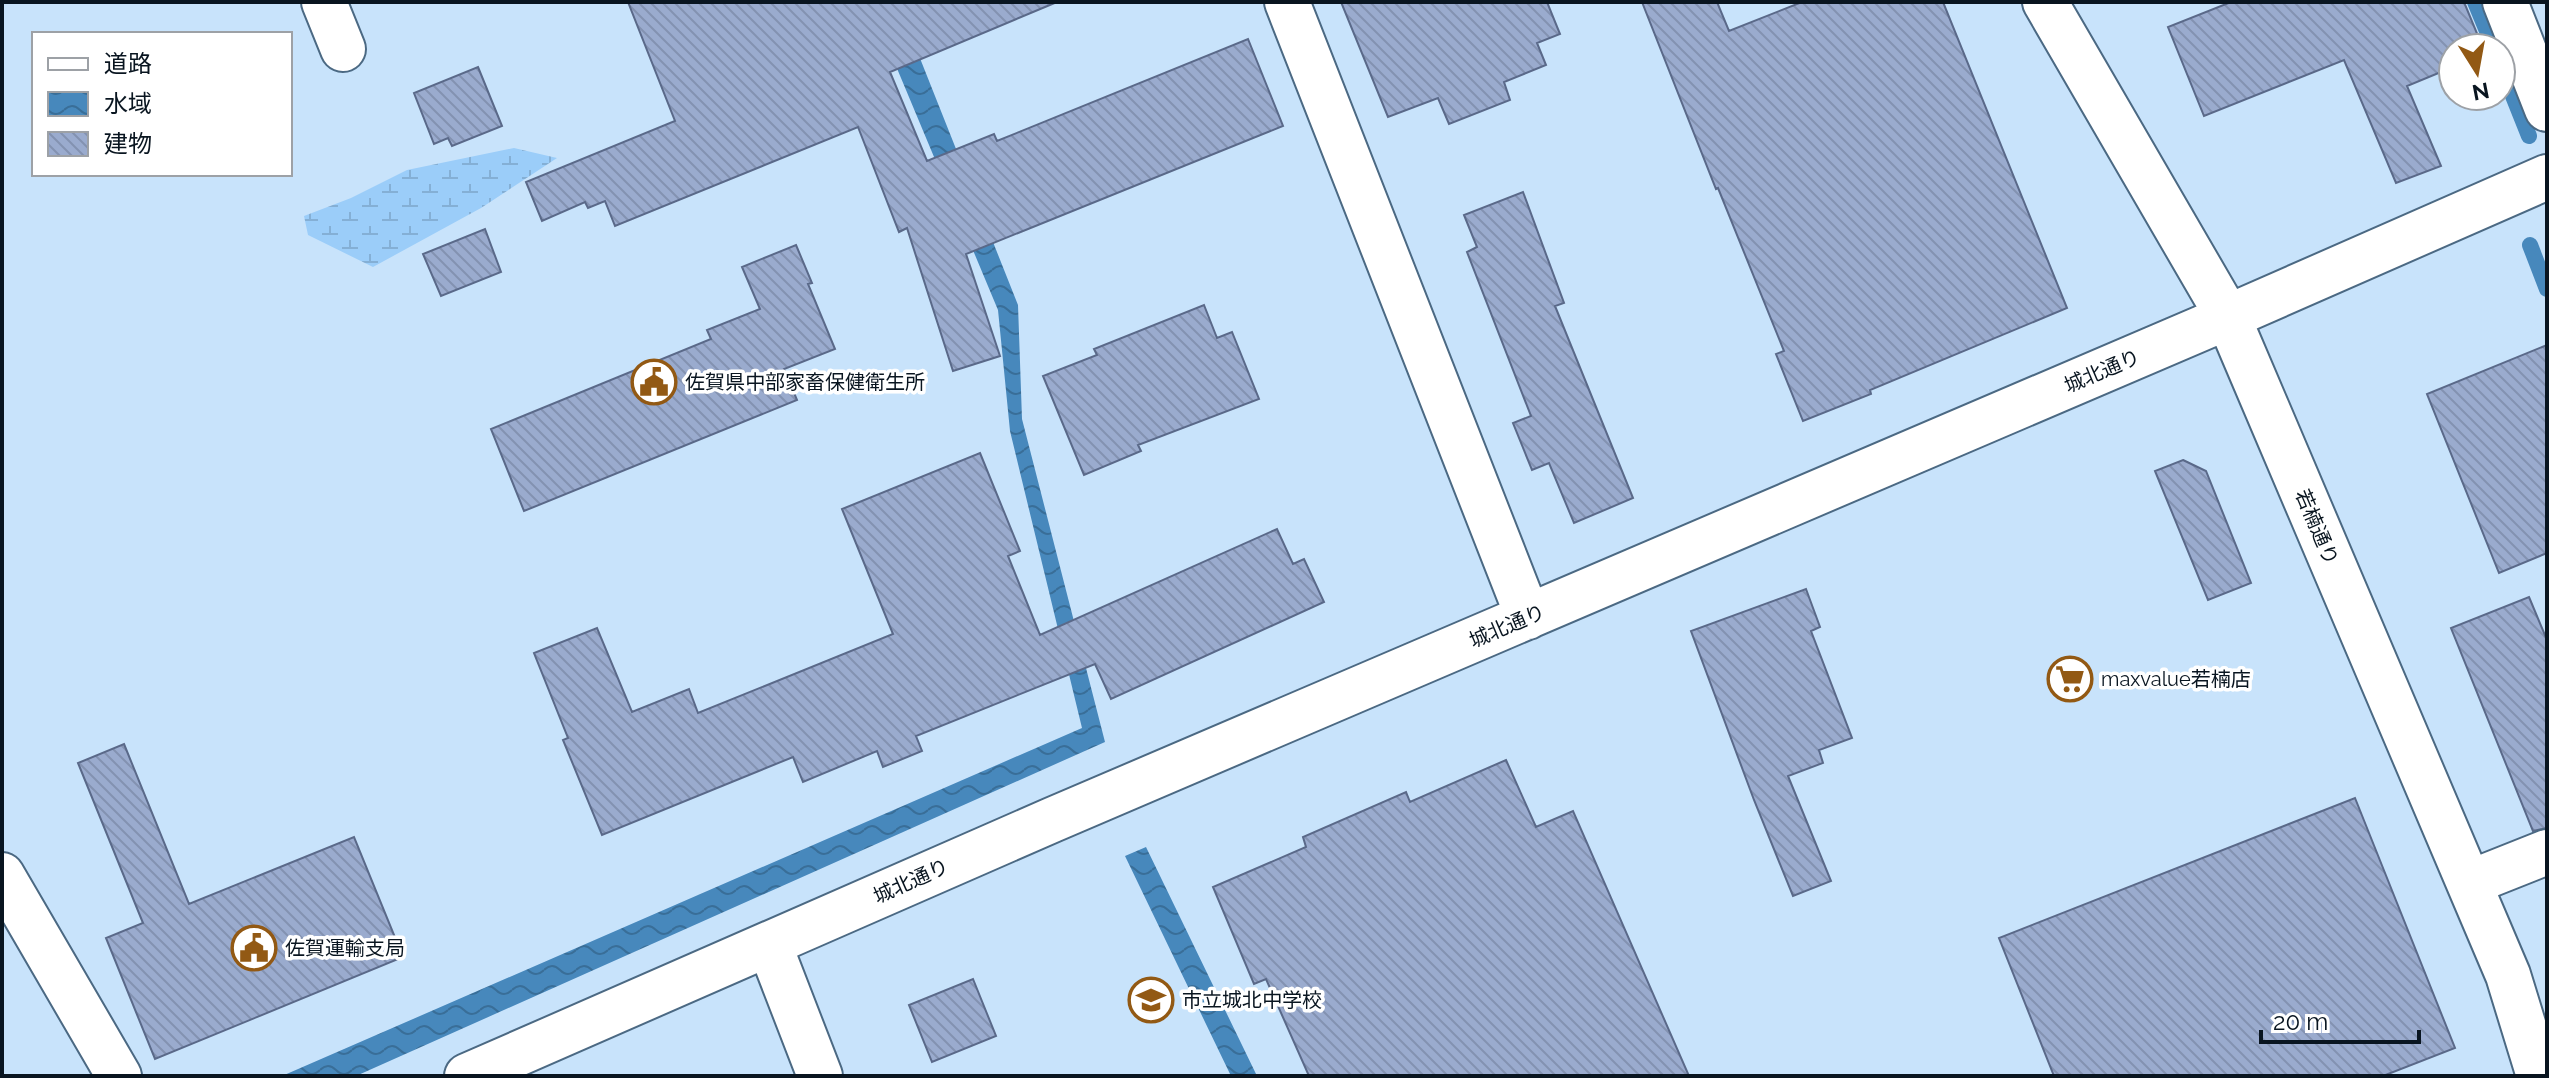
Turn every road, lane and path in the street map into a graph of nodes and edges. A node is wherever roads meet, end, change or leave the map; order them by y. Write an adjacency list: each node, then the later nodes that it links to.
1 (324, 2): 5 (street)
2 (1287, 2): 9 (street)
3 (2045, 2): 8 (street, 若楠通り)
4 (2505, 2): 6 (street)
5 (343, 49)
6 (2547, 109)
7 (2546, 179): 8 (street, 城北通り)
8 (2228, 317): 9 (street, 城北通り); 12 (street, 若楠通り)
9 (1528, 617): 13 (street, 城北通り)
10 (2547, 852): 12 (street)
11 (2, 875): 14 (street)
12 (2469, 883): 17 (street, 若楠通り)
13 (769, 944): 15 (street, 城北通り); 16 (street)
14 (119, 1076)
15 (467, 1076)
16 (820, 1076)
17 (2539, 1076)

